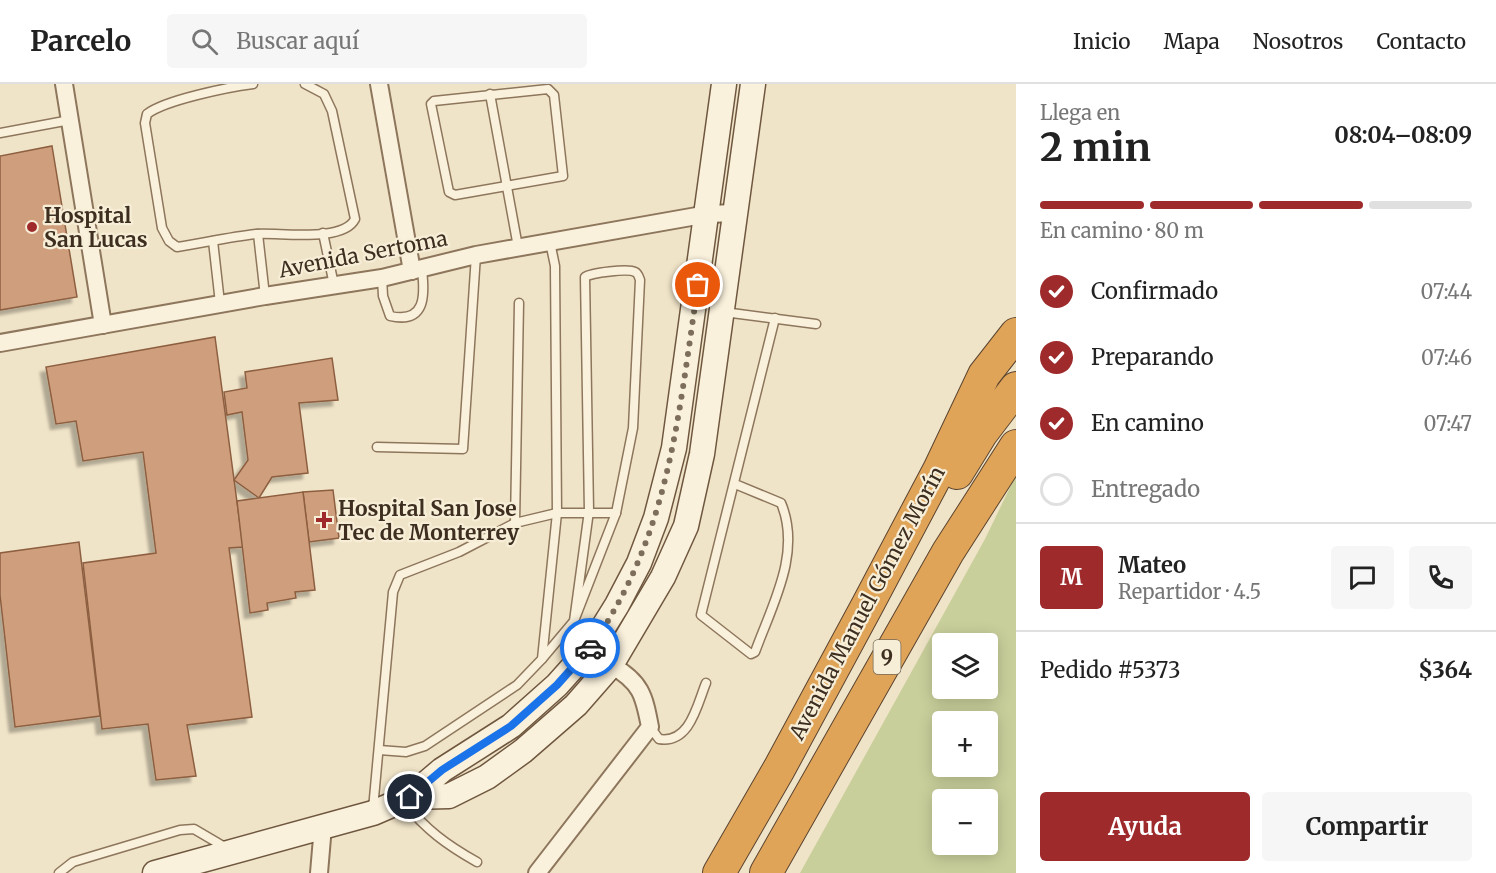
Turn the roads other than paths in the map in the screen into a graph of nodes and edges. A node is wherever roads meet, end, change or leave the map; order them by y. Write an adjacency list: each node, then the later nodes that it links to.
1 (64, 84): 8 (street)
2 (253, 84): 15 (lane)
3 (305, 84): 13 (lane)
4 (379, 84): 19 (street)
5 (724, 84): 12 (street)
6 (753, 84): 11 (street)
7 (490, 94): 10 (lane); 10 (lane); 10 (lane)
8 (70, 120): 9 (lane); 28 (street)
9 (0, 133)
10 (507, 187): 17 (lane)
11 (735, 213): 12 (street, Avenida Sertoma); 25 (street)
12 (708, 214): 16 (street, Avenida Sertoma); 46 (street)
13 (323, 233): 14 (lane); 21 (lane)
14 (258, 234): 15 (lane); 22 (lane)
15 (213, 241): 23 (lane)
16 (550, 242): 17 (street, Avenida Sertoma); 36 (lane)
17 (518, 247): 18 (street, Avenida Sertoma)
18 (476, 255): 19 (street, Avenida Sertoma); 33 (lane)
19 (417, 270): 20 (street, Avenida Sertoma); 20 (lane)
20 (382, 278): 21 (street, Avenida Sertoma)
21 (334, 285): 22 (street, Avenida Sertoma)
22 (265, 296): 23 (street, Avenida Sertoma)
23 (220, 303): 28 (street, Avenida Sertoma)
24 (519, 303): 38 (lane)
25 (724, 312): 26 (lane); 42 (street)
26 (775, 318): 27 (lane); 34 (lane)
27 (816, 324)
28 (103, 326): 30 (street, Avenida Sertoma)
29 (1016, 334): 39 (highway, Avenida Manuel Gómez Morín / 9)
30 (0, 343)
31 (1016, 388): 39 (highway)
32 (1016, 446): 56 (highway, Avenida Manuel Gómez Morín / 9)
33 (377, 447)
34 (735, 484): 34 (lane)
35 (590, 512): 36 (lane); 37 (lane); 37 (lane); 40 (lane)
36 (556, 513): 38 (lane); 41 (lane)
37 (616, 513): 40 (lane)
38 (515, 523): 45 (lane)
39 (867, 606): 55 (highway, Avenida Manuel Gómez Morín / 9)
40 (574, 621): 41 (lane)
41 (542, 659): 45 (lane)
42 (611, 665): 44 (street); 46 (street)
43 (706, 683): 44 (lane)
44 (650, 727): 54 (street)
45 (379, 750): 47 (lane)
46 (406, 799): 47 (street); 50 (lane)
47 (373, 813): 48 (street)
48 (323, 826): 49 (street); 53 (street)
49 (231, 850): 51 (lane); 52 (street)
50 (477, 862)
51 (59, 873)
52 (155, 873)
53 (319, 873)
54 (537, 873)
55 (718, 873)
56 (766, 873)

